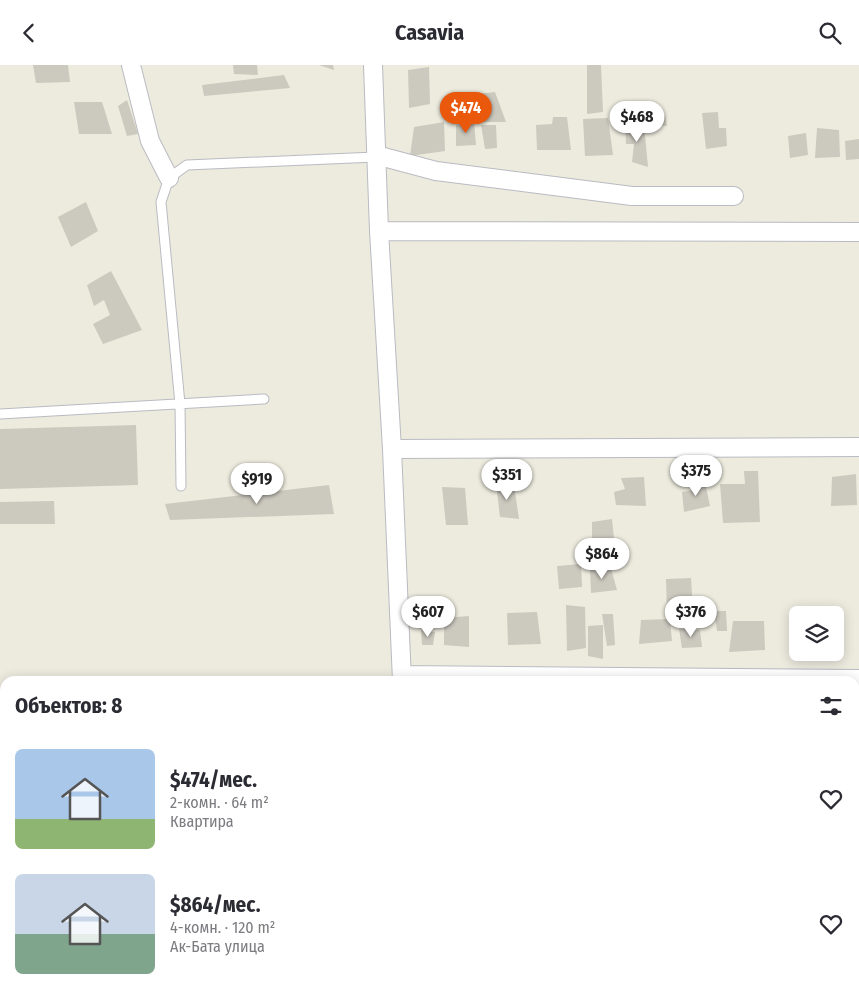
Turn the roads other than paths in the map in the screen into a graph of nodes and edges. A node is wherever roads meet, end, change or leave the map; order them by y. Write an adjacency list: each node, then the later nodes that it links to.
1 (131, 65): 4 (street)
2 (373, 65): 3 (street)
3 (376, 156): 4 (lane); 5 (street); 6 (street)
4 (169, 178): 9 (lane)
5 (734, 196)
6 (379, 231): 7 (street); 12 (street)
7 (859, 232)
8 (264, 399): 9 (lane)
9 (180, 404): 10 (lane); 13 (lane)
10 (0, 414)
11 (859, 447): 12 (street)
12 (392, 449): 14 (street)
13 (181, 486)
14 (402, 676)

